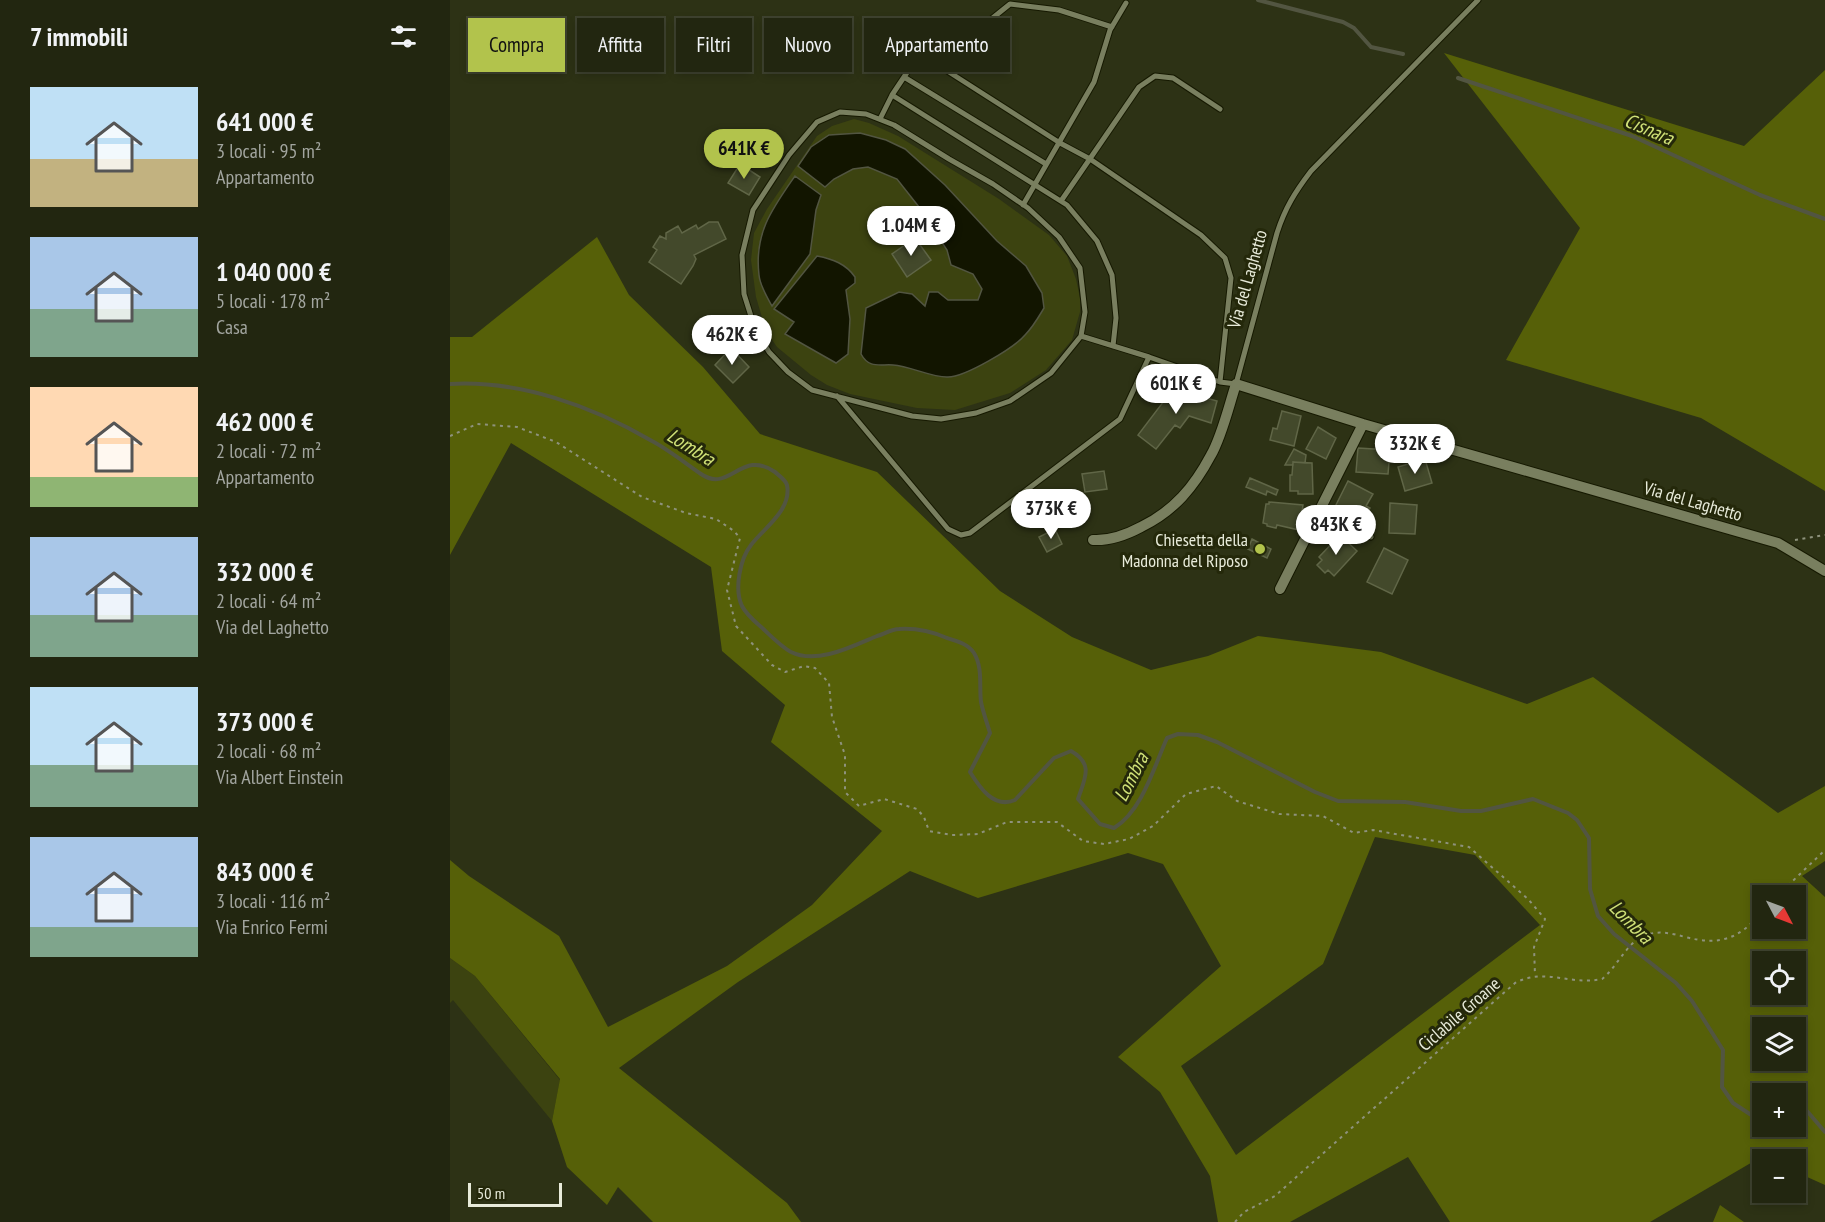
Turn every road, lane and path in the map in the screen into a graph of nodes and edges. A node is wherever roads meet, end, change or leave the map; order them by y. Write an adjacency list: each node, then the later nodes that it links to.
1 (1478, 0): 21 (lane, Via del Laghetto)
2 (1126, 3): 4 (lane)
3 (993, 18): 4 (lane)
4 (1112, 27): 11 (lane)
5 (907, 72): 7 (lane)
6 (949, 72): 11 (lane)
7 (904, 77): 8 (lane); 13 (lane)
8 (892, 95): 10 (lane); 14 (lane)
9 (1220, 109): 12 (lane)
10 (880, 119): 16 (lane); 22 (lane)
11 (1060, 143): 12 (lane); 13 (lane)
12 (1090, 159): 15 (lane); 20 (lane)
13 (1046, 164): 14 (lane)
14 (1035, 185): 15 (lane); 16 (lane)
15 (1061, 201): 18 (lane)
16 (1023, 205): 17 (lane)
17 (1081, 336): 18 (lane); 22 (lane)
18 (1113, 346): 19 (lane)
19 (1149, 357): 20 (lane); 22 (lane)
20 (1220, 382): 21 (lane)
21 (1236, 384): 23 (street, Via del Laghetto); 28 (street)
22 (836, 396)
23 (1363, 424): 25 (street); 29 (street, Via del Laghetto)
24 (450, 436): 35 (path)
25 (1320, 512): 27 (lane); 31 (street)
26 (1825, 535): 29 (path)
27 (1371, 537)
28 (1093, 540)
29 (1778, 543): 30 (street, Via del Laghetto)
30 (1825, 571)
31 (1280, 589)
32 (1825, 850): 33 (path)
33 (1788, 885)
34 (1752, 924): 35 (path)
35 (1535, 975): 36 (path, Ciclabile Groane)
36 (1235, 1222)

